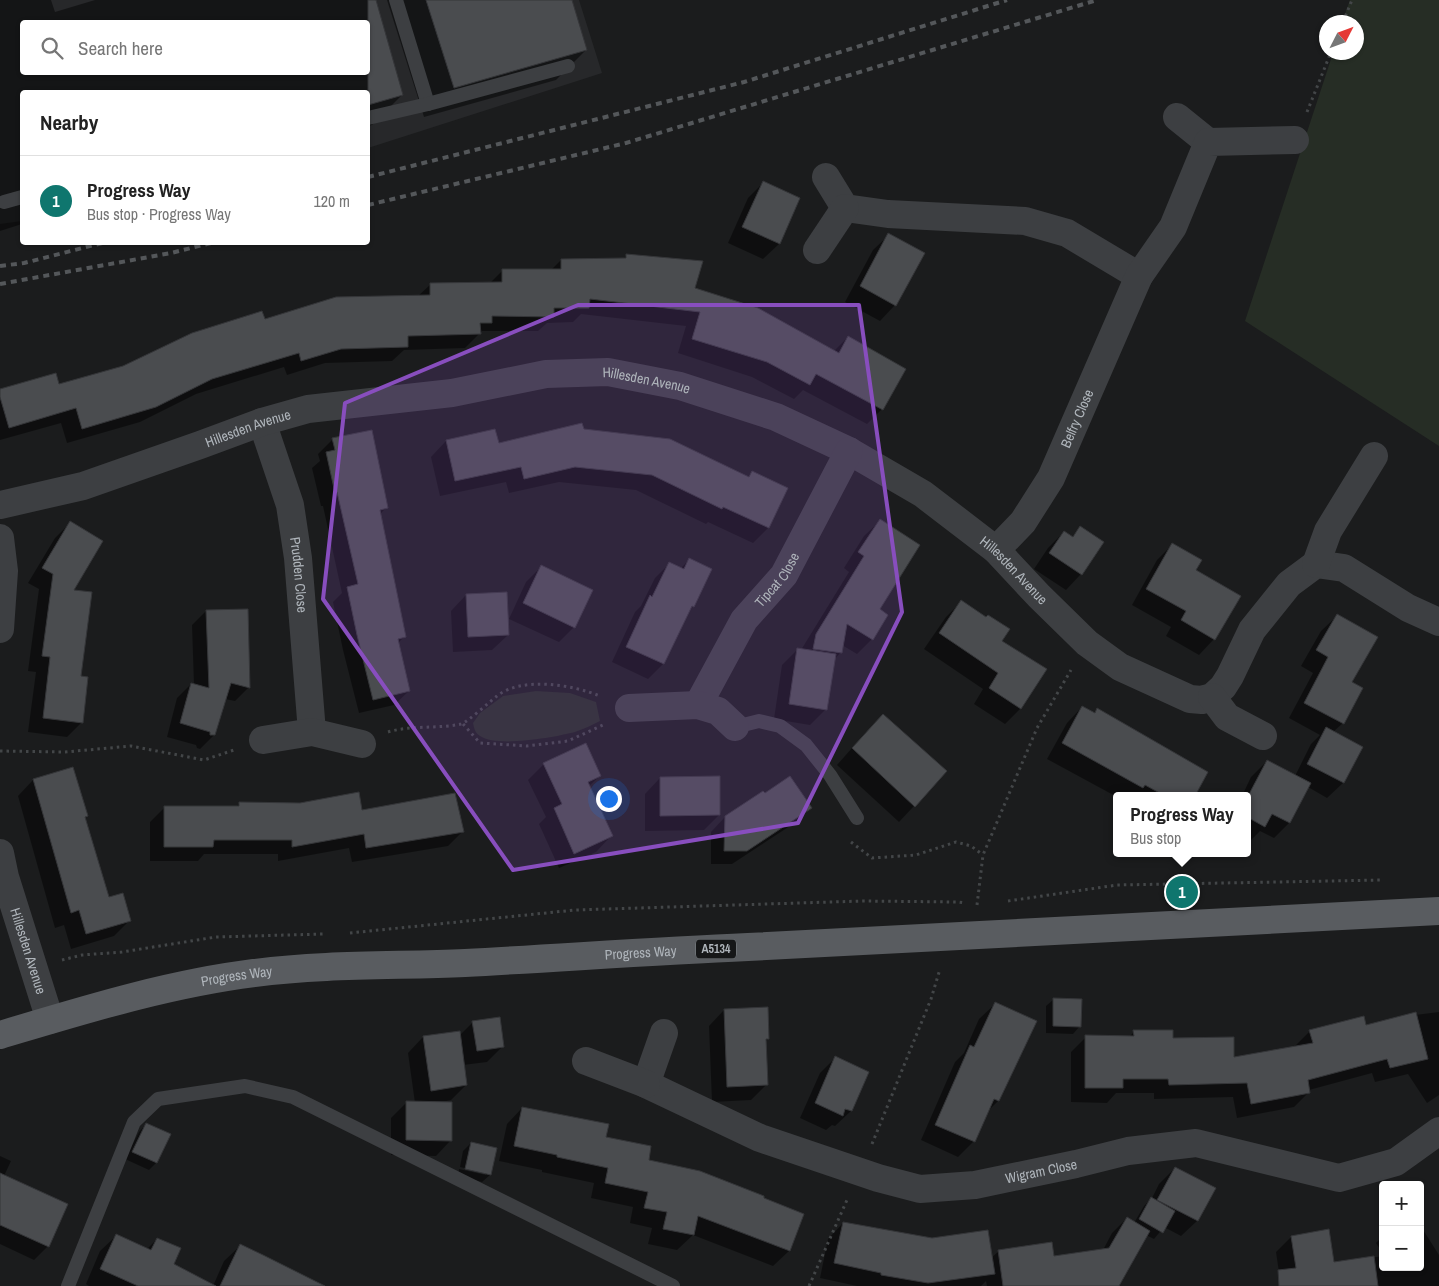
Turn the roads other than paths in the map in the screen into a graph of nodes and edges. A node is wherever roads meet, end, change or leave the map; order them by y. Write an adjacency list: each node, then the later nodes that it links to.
1 (396, 0): 3 (lane)
2 (568, 66): 3 (lane)
3 (428, 104): 5 (lane)
4 (1177, 117): 7 (street)
5 (370, 118)
6 (1295, 140): 7 (street)
7 (1208, 142): 13 (street, Belfry Close)
8 (826, 177): 11 (street)
9 (20, 198): 10 (lane)
10 (4, 202)
11 (845, 208): 12 (street); 13 (street)
12 (817, 250)
13 (1139, 276): 19 (street, Belfry Close)
14 (262, 422): 15 (street, Hillesden Avenue); 17 (street, Hillesden Avenue); 28 (street, Prudden Close)
15 (849, 451): 19 (street, Hillesden Avenue); 25 (street, Tipcat Close)
16 (1374, 456): 20 (street)
17 (0, 505)
18 (0, 538): 22 (street)
19 (996, 550): 24 (street, Hillesden Avenue)
20 (1316, 564): 21 (street); 24 (street)
21 (1439, 622)
22 (0, 623): 23 (street)
23 (0, 629)
24 (1212, 697): 29 (street)
25 (698, 705): 26 (street); 27 (street)
26 (629, 708)
27 (735, 727): 32 (lane)
28 (312, 732): 30 (street); 31 (street)
29 (1263, 736)
30 (264, 740)
31 (362, 744)
32 (857, 818)
33 (0, 853): 35 (street, Hillesden Avenue)
34 (1439, 910): 35 (main road, Progress Way / A5134)
35 (50, 1020): 37 (main road, Progress Way / A5134)
36 (664, 1033): 39 (street)
37 (0, 1035)
38 (586, 1061): 39 (street, Wigram Close)
39 (646, 1084): 40 (street, Wigram Close)
40 (1439, 1131)
41 (68, 1286): 42 (lane)
42 (673, 1286)

